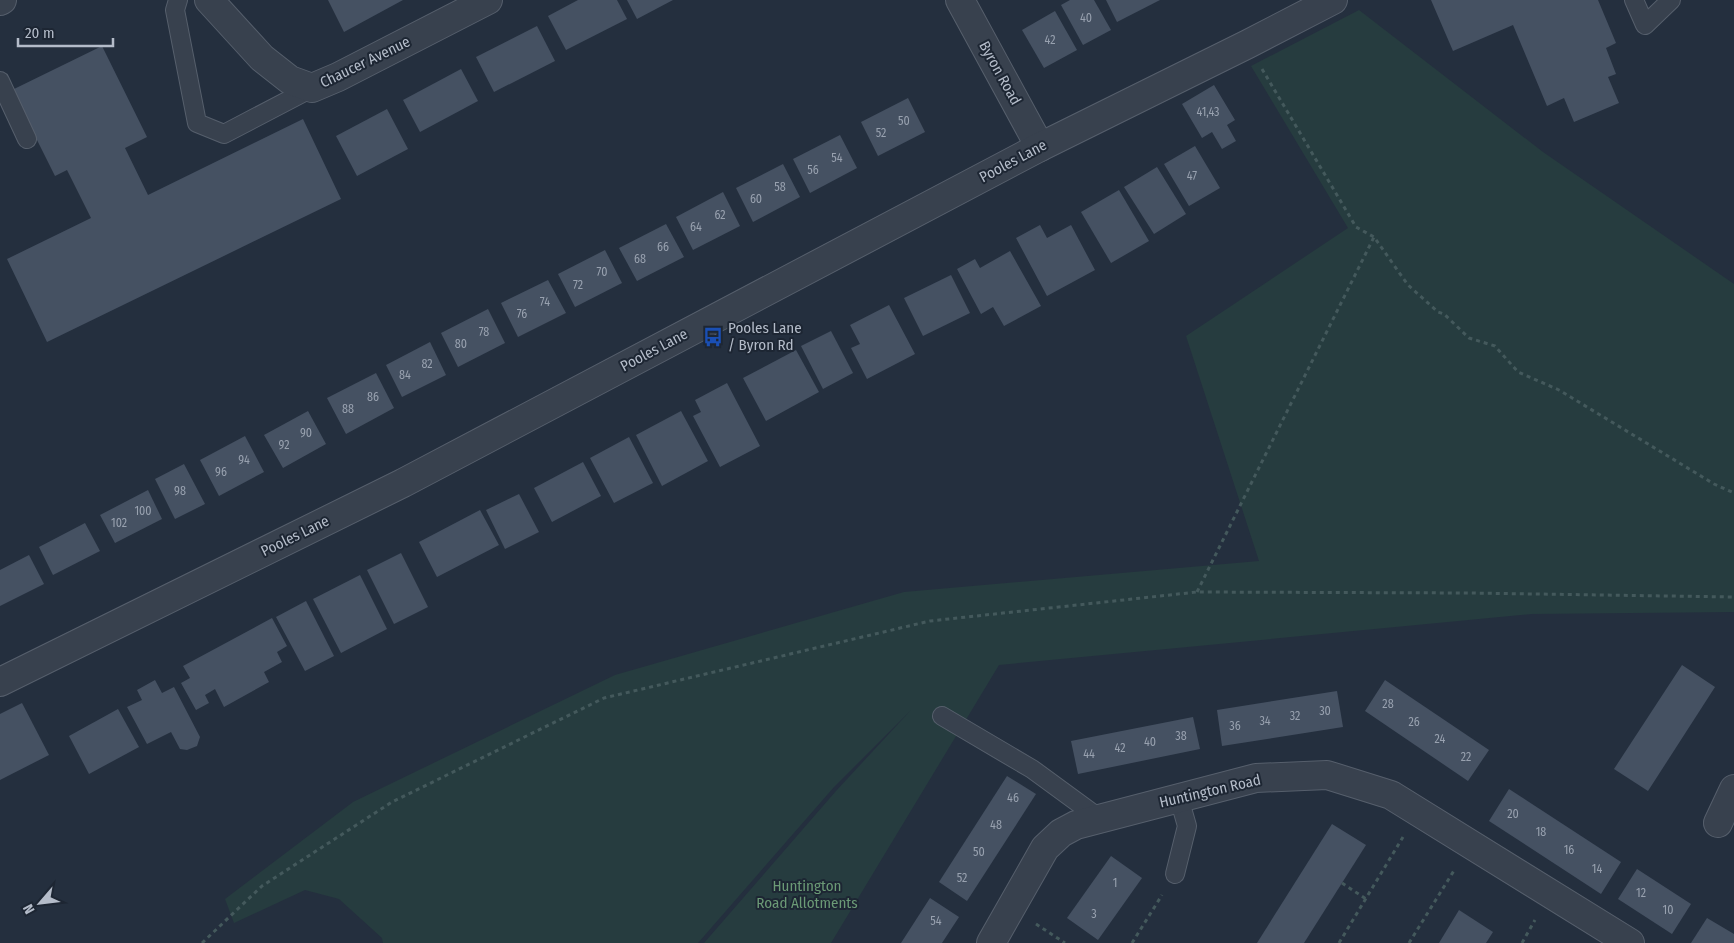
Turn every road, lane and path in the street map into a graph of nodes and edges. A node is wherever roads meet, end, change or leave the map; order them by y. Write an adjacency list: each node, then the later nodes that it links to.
1 (178, 0): 10 (lane)
2 (209, 0): 10 (street, Chaucer Avenue)
3 (488, 0): 10 (street, Chaucer Avenue)
4 (960, 0): 12 (street, Byron Road)
5 (1333, 0): 8 (street, Pooles Lane)
6 (1634, 0): 7 (lane)
7 (1671, 0)
8 (1248, 44): 12 (street, Pooles Lane); 13 (path)
9 (0, 81): 11 (lane)
10 (312, 88)
11 (26, 139)
12 (1040, 147): 17 (street, Pooles Lane)
13 (1374, 237): 14 (path); 15 (path)
14 (1734, 493)
15 (1197, 592): 16 (path); 28 (path)
16 (1734, 597)
17 (0, 682)
18 (942, 716): 22 (lane)
19 (1734, 789): 23 (street)
20 (1179, 798): 21 (street, Huntington Road); 22 (street, Huntington Road); 25 (lane)
21 (1418, 812): 24 (street, Huntington Road); 27 (path)
22 (1099, 818): 29 (street, Huntington Road)
23 (1718, 823)
24 (1471, 844): 32 (path); 33 (street, Huntington Road)
25 (1175, 874): 30 (path)
26 (1342, 883): 27 (path)
27 (1366, 899): 31 (path)
28 (202, 943)
29 (991, 943)
30 (1132, 943)
31 (1339, 943)
32 (1410, 943)
33 (1630, 943)

